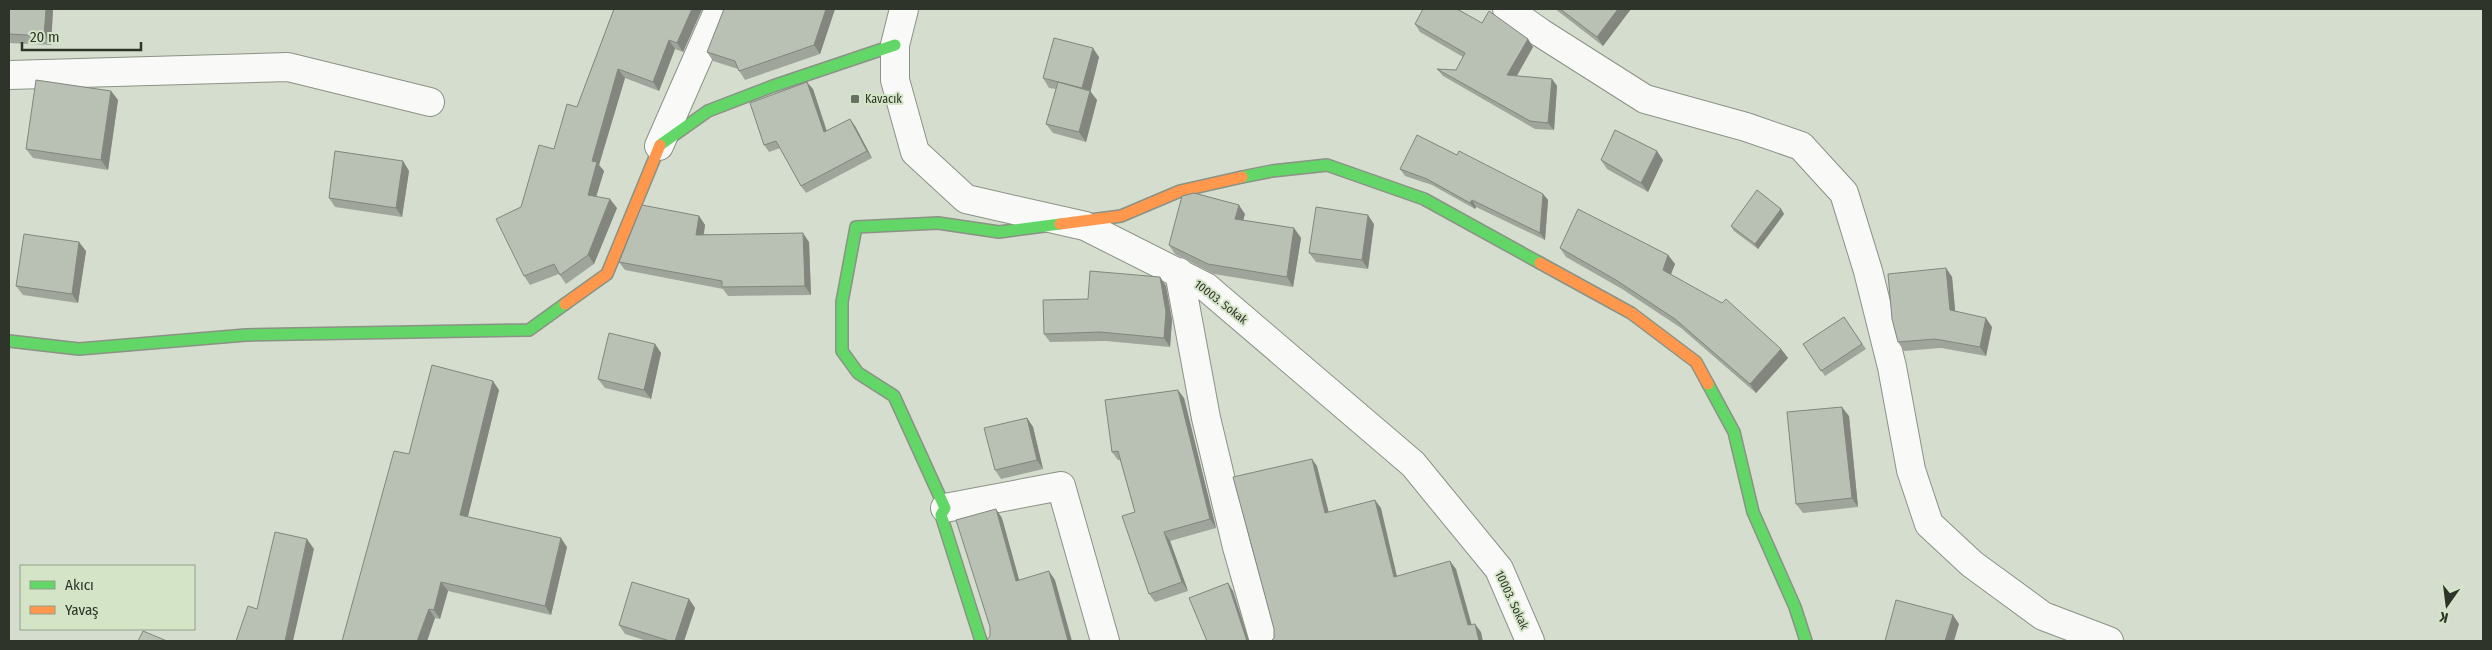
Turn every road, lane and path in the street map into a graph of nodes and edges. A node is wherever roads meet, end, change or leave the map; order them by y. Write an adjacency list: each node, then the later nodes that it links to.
1 (719, 9): 7 (street)
2 (904, 9): 4 (street, 10003. Sokak)
3 (1507, 9): 17 (street)
4 (895, 44): 7 (street); 8 (street, 10003. Sokak)
5 (9, 75): 6 (street)
6 (430, 102)
7 (659, 146): 10 (street)
8 (1065, 222): 9 (street, 10003. Sokak); 11 (street); 16 (street)
9 (1179, 272): 14 (street); 15 (street, 10003. Sokak)
10 (9, 341)
11 (945, 508): 12 (street); 13 (street)
12 (981, 641)
13 (1105, 641)
14 (1264, 641)
15 (1530, 641)
16 (1806, 641)
17 (2108, 641)

